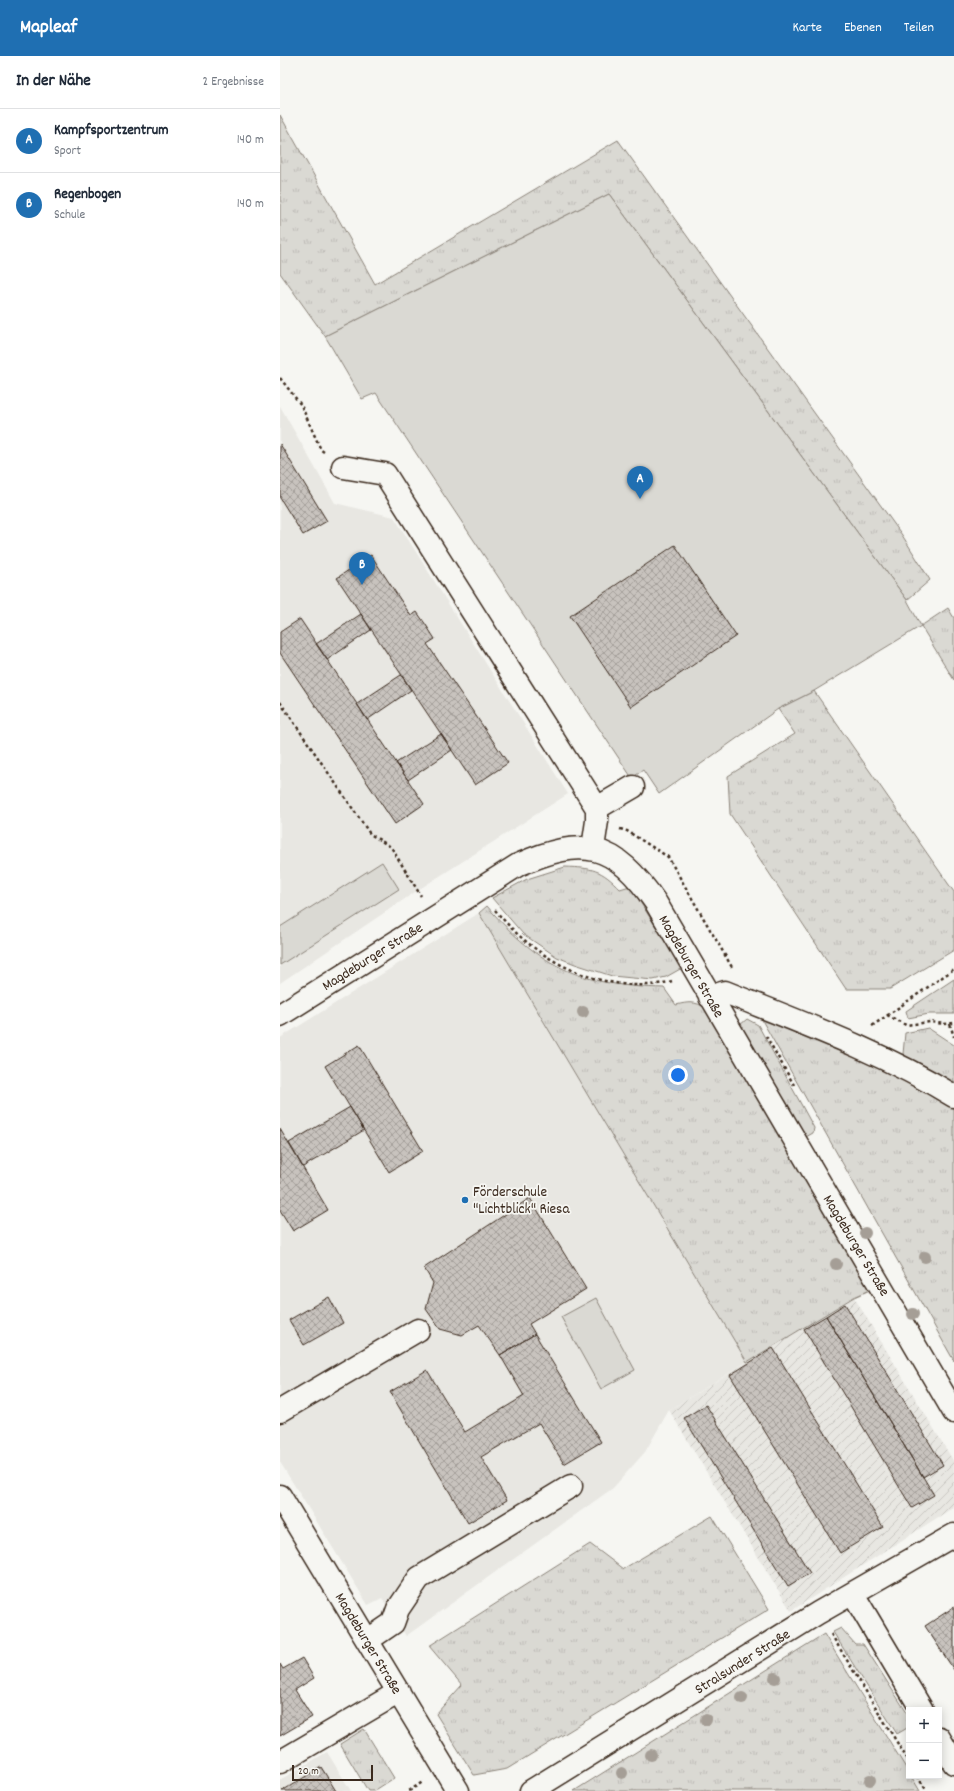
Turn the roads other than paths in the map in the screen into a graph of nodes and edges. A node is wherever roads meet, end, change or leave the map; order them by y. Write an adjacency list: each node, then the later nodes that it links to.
1 (343, 467): 3 (street)
2 (633, 787): 3 (street)
3 (596, 808): 4 (street)
4 (593, 848): 5 (street, Magdeburger Straße); 6 (street, Magdeburger Straße)
5 (710, 997): 7 (street); 10 (street, Magdeburger Straße)
6 (280, 1015)
7 (954, 1096)
8 (418, 1330): 9 (street)
9 (280, 1411)
10 (954, 1412)
11 (571, 1486): 15 (street)
12 (280, 1496): 15 (street, Magdeburger Straße)
13 (954, 1536): 14 (street, Stralsunder Straße)
14 (853, 1594): 17 (street); 22 (street, Stralsunder Straße)
15 (368, 1640): 16 (street, Magdeburger Straße)
16 (399, 1692): 19 (street); 21 (street, Magdeburger Straße)
17 (920, 1707)
18 (942, 1743): 20 (street)
19 (280, 1762)
20 (954, 1763)
21 (458, 1791)
22 (531, 1791)

